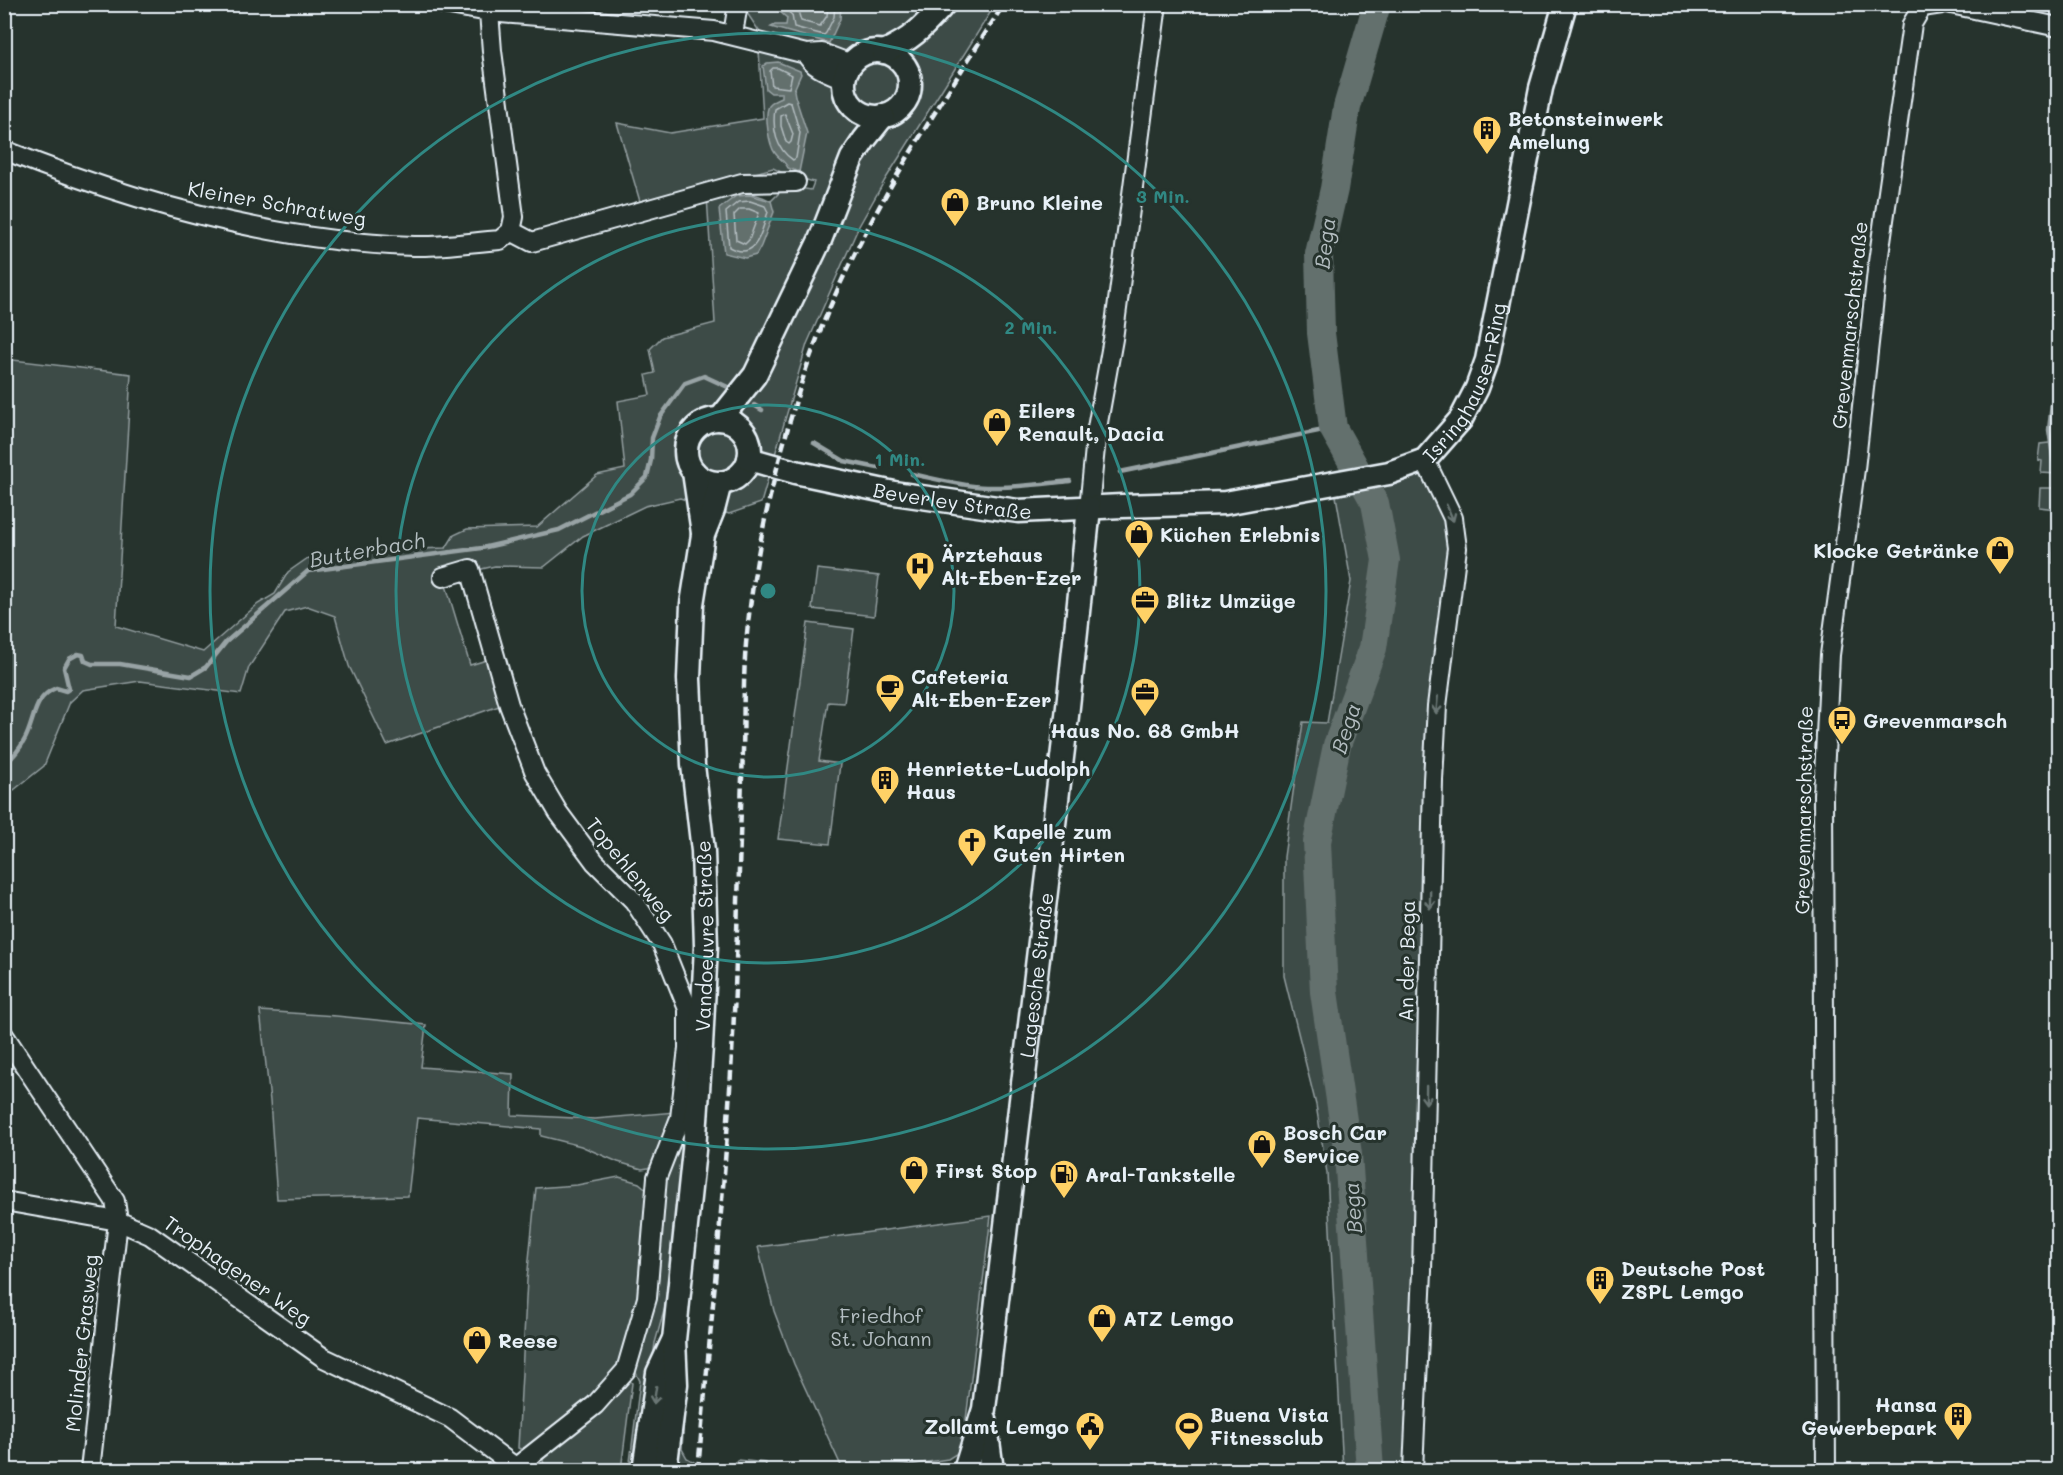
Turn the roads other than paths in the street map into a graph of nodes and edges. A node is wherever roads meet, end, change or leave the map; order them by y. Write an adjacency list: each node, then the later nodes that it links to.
1 (444, 4): 8 (street)
2 (738, 4): 11 (street)
3 (944, 4): 10 (street)
4 (1157, 4): 28 (street, Lagesche Straße)
5 (1564, 4): 25 (street, Isringhausen-Ring)
6 (1942, 4): 45 (street, Grevenmarschstraße)
7 (1951, 4): 9 (street)
8 (489, 12): 11 (street); 20 (street)
9 (2058, 27)
10 (918, 33): 12 (street); 14 (street)
11 (734, 34): 13 (street)
12 (884, 52): 13 (street); 14 (street)
13 (848, 71): 15 (street)
14 (907, 72): 16 (street)
15 (854, 108): 16 (street); 18 (street)
16 (883, 117): 18 (street)
17 (4, 150): 20 (street, Kleiner Schratweg)
18 (852, 158): 21 (street)
19 (796, 182): 20 (street)
20 (511, 231)
21 (755, 375): 22 (street); 23 (street)
22 (720, 419): 23 (street); 26 (street)
23 (744, 432): 24 (street)
24 (749, 459): 27 (street); 28 (street, Beverley Straße)
25 (1425, 460): 28 (street, Isringhausen-Ring); 44 (street, An der Bega, one-way to 44)
26 (694, 472): 27 (street); 29 (street, Vandoeuvre Straße)
27 (720, 483): 29 (street, Vandoeuvre Straße)
28 (1089, 508): 35 (street, Lagesche Straße)
29 (703, 535): 34 (street, Vandoeuvre Straße)
30 (443, 577): 36 (street, Topehlenweg)
31 (5, 1036): 33 (street)
32 (4, 1201): 33 (street, Trophagener Weg)
33 (118, 1221): 36 (street, Trophagener Weg); 37 (street, Molinder Grasweg)
34 (674, 1340): 38 (street, Vandoeuvre Straße, one-way to 38); 39 (street, Vandoeuvre Straße)
35 (984, 1409): 40 (street, Lagesche Straße); 43 (street, Lagesche Straße)
36 (517, 1469)
37 (90, 1470)
38 (644, 1470)
39 (665, 1470)
40 (965, 1470)
41 (971, 1470): 42 (street)
42 (984, 1470)
43 (992, 1470)
44 (1413, 1470)
45 (1826, 1470)

